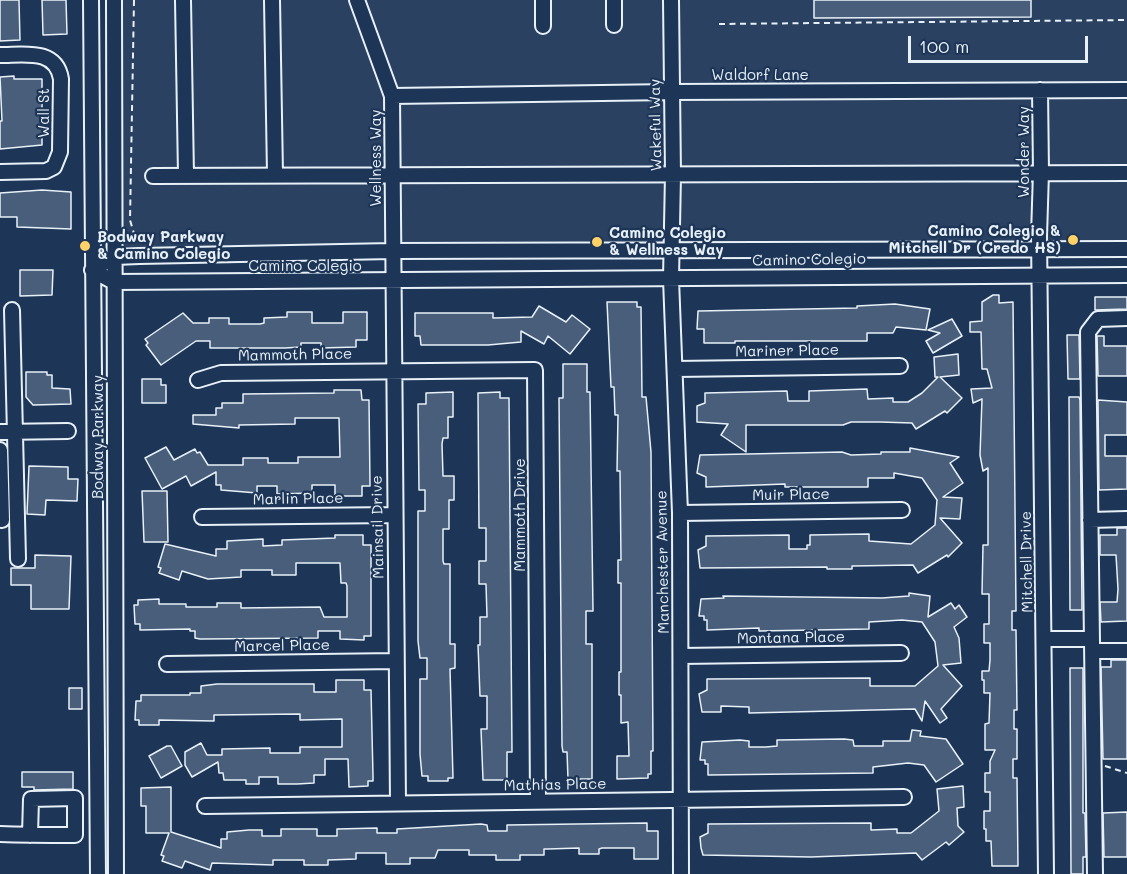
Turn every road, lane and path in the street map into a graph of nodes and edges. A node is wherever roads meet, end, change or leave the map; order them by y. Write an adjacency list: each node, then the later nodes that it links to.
1 (91, 0): 35 (street, Bodway Parkway)
2 (114, 0): 34 (street, Bodway Parkway)
3 (134, 0): 27 (path)
4 (183, 0): 24 (street)
5 (272, 0): 22 (street)
6 (357, 0): 18 (street, Wellness Way)
7 (543, 0): 13 (street)
8 (614, 0): 12 (street)
9 (671, 0): 17 (street, Wakeful Way)
10 (1127, 20): 11 (path)
11 (719, 24)
12 (614, 25)
13 (543, 26)
14 (0, 55): 19 (street, Wall St)
15 (1040, 90): 16 (street, Waldorf Lane); 17 (street, Waldorf Lane); 20 (street, Wonder Way)
16 (1127, 90)
17 (672, 92): 18 (street, Waldorf Lane); 23 (street, Wakeful Way)
18 (392, 96): 25 (street, Wellness Way)
19 (0, 172)
20 (1041, 172): 21 (street); 23 (street); 31 (street, Wonder Way)
21 (1127, 172)
22 (275, 174): 24 (street); 25 (street)
23 (673, 174): 25 (street); 33 (street, Wakeful Way)
24 (186, 175): 26 (street)
25 (392, 175): 32 (street, Wellness Way)
26 (153, 176)
27 (135, 237): 28 (path); 29 (path)
28 (131, 241)
29 (146, 243)
30 (1127, 249): 31 (street, Camino Colegio)
31 (1039, 250): 33 (street, Camino Colegio); 36 (street, Mitchell Drive)
32 (392, 251): 33 (street, Camino Colegio); 34 (street, Camino Colegio); 40 (street, Mainsail Drive)
33 (672, 251): 38 (street, Manchester Avenue)
34 (115, 257): 35 (street, Camino Colegio); 39 (street, Bodway Parkway)
35 (92, 270): 39 (street, Camino Colegio); 74 (street, Bodway Parkway)
36 (1040, 274): 37 (street, Camino Colegio); 38 (street, Camino Colegio); 58 (street, Mitchell Drive)
37 (1127, 275)
38 (671, 279): 40 (street, Camino Colegio); 44 (street, Manchester Avenue)
39 (114, 282): 40 (street, Camino Colegio); 75 (street, Bodway Parkway)
40 (392, 282): 45 (street, Mainsail Drive)
41 (12, 310): 48 (street)
42 (1127, 318): 56 (street)
43 (900, 366): 44 (street, Mariner Place)
44 (675, 369): 51 (street, Manchester Avenue)
45 (393, 371): 46 (street, Mammoth Place); 52 (street, Mainsail Drive); 69 (street, Mammoth Drive)
46 (198, 380)
47 (68, 431): 48 (street)
48 (7, 432): 57 (street)
49 (0, 450): 55 (street)
50 (902, 510): 51 (street, Muir Place)
51 (680, 513): 62 (street, Manchester Avenue)
52 (395, 514): 53 (street, Marlin Place); 63 (street, Mainsail Drive)
53 (202, 517)
54 (1127, 519): 56 (street)
55 (2, 520)
56 (1090, 520): 59 (street)
57 (18, 559)
58 (1044, 639): 59 (street); 77 (street, Mitchell Drive)
59 (1093, 645): 60 (street); 65 (street)
60 (1127, 651)
61 (901, 653): 62 (street, Montana Place)
62 (681, 656): 68 (street, Manchester Avenue)
63 (396, 661): 64 (street, Marcel Place); 70 (street, Mainsail Drive)
64 (167, 664)
65 (1094, 766): 66 (path); 78 (street)
66 (1127, 773)
67 (904, 797): 68 (street, Mathias Place)
68 (680, 800): 69 (street, Mathias Place); 76 (street, Manchester Avenue)
69 (538, 801): 70 (street, Mathias Place)
70 (398, 803): 71 (street, Mathias Place)
71 (205, 806)
72 (0, 834): 73 (street)
73 (36, 835)
74 (98, 874)
75 (116, 874)
76 (681, 874)
77 (1046, 874)
78 (1095, 874)

